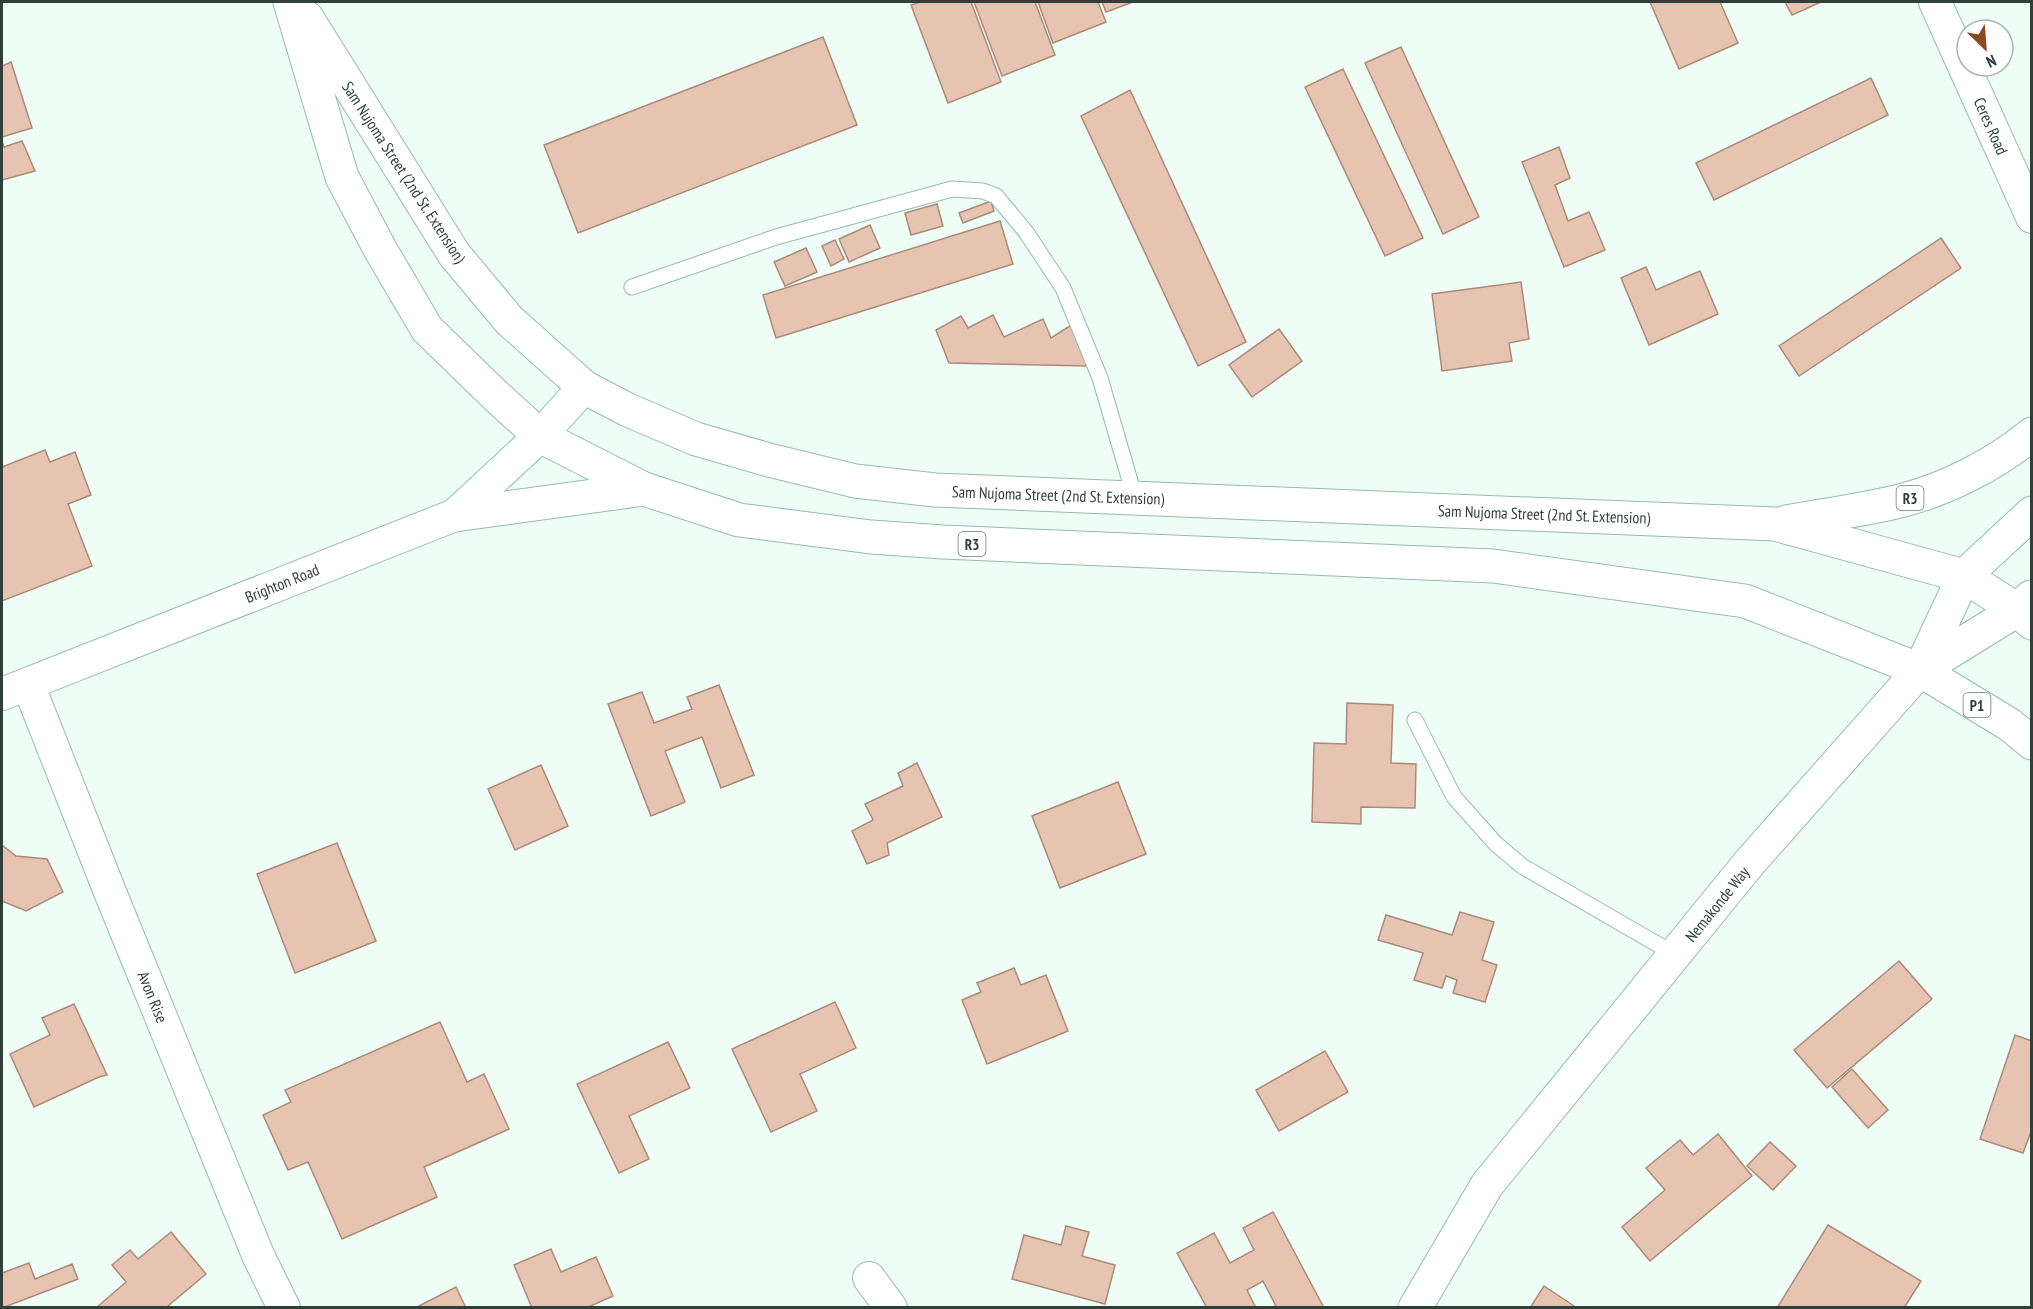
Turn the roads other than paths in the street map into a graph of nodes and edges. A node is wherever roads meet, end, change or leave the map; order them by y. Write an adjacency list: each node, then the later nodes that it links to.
1 (290, 2): 8 (main road, Sam Nujoma Street (2nd St. Extension) / R3)
2 (297, 2): 6 (main road, Sam Nujoma Street (2nd St. Extension) / R3)
3 (1935, 2): 4 (street, Ceres Road)
4 (2031, 217)
5 (632, 287): 10 (lane)
6 (584, 387): 8 (street, Brighton Road); 10 (main road, Sam Nujoma Street (2nd St. Extension) / R3)
7 (2031, 434): 13 (main road, R3)
8 (540, 436): 9 (main road, Sam Nujoma Street (2nd St. Extension) / R3); 12 (street, Brighton Road)
9 (644, 489): 12 (main road); 16 (main road, Sam Nujoma Street (2nd St. Extension) / R3)
10 (1135, 498): 13 (main road, Sam Nujoma Street (2nd St. Extension) / R3)
11 (2031, 513): 14 (main road, Nemakonde Way)
12 (454, 514): 17 (street, Brighton Road)
13 (1775, 524): 14 (main road, Sam Nujoma Street (2nd St. Extension) / R3)
14 (1964, 576): 15 (main road, Sam Nujoma Street (2nd St. Extension) / R3); 16 (main road, Nemakonde Way)
15 (2026, 610): 16 (main road, R3)
16 (1920, 670): 19 (main road, P1); 20 (main road, Nemakonde Way)
17 (15, 689): 22 (street, Avon Rise)
18 (1415, 720): 20 (lane)
19 (2031, 743)
20 (1676, 955): 24 (main road, Nemakonde Way)
21 (869, 1278): 23 (street)
22 (284, 1308)
23 (891, 1308)
24 (1415, 1308)

